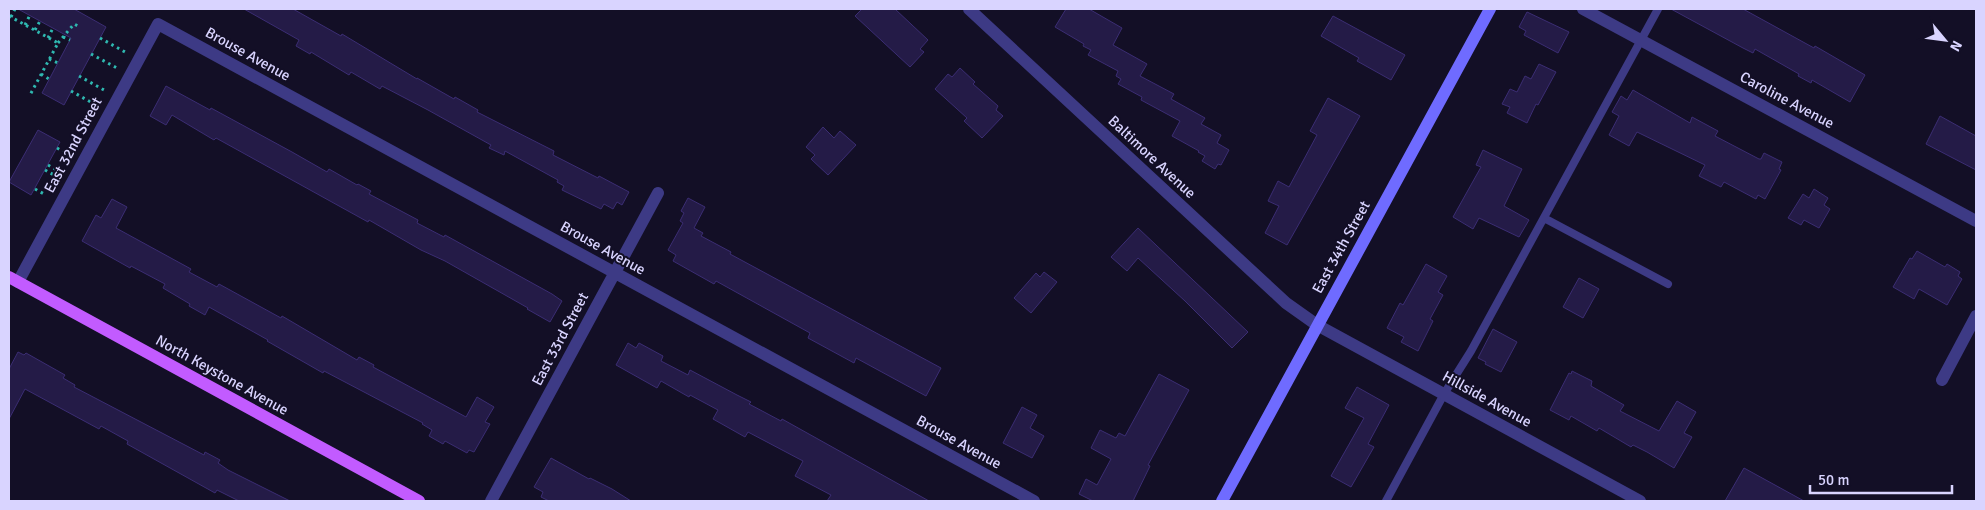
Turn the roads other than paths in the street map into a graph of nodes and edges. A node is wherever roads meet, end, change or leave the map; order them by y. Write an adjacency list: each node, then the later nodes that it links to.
1 (968, 9): 14 (street, Baltimore Avenue)
2 (1490, 9): 14 (main road, East 34th Street)
3 (1583, 9): 6 (street, Caroline Avenue)
4 (1658, 9): 6 (lane)
5 (158, 24): 10 (street, Brouse Avenue); 11 (street, East 32nd Street)
6 (1641, 40): 8 (lane); 9 (street, Caroline Avenue)
7 (658, 193): 10 (street, East 33rd Street)
8 (1544, 218): 12 (lane); 16 (lane)
9 (1976, 221)
10 (614, 273): 18 (street, East 33rd Street); 19 (street, Brouse Avenue)
11 (13, 279): 17 (main road, North Keystone Avenue)
12 (1668, 284)
13 (1976, 316): 15 (street)
14 (1317, 325): 16 (street, Hillside Avenue); 20 (main road, East 34th Street)
15 (1942, 380)
16 (1444, 394): 21 (lane); 22 (street, Hillside Avenue)
17 (419, 501)
18 (491, 501)
19 (1034, 501)
20 (1222, 501)
21 (1386, 501)
22 (1640, 501)

